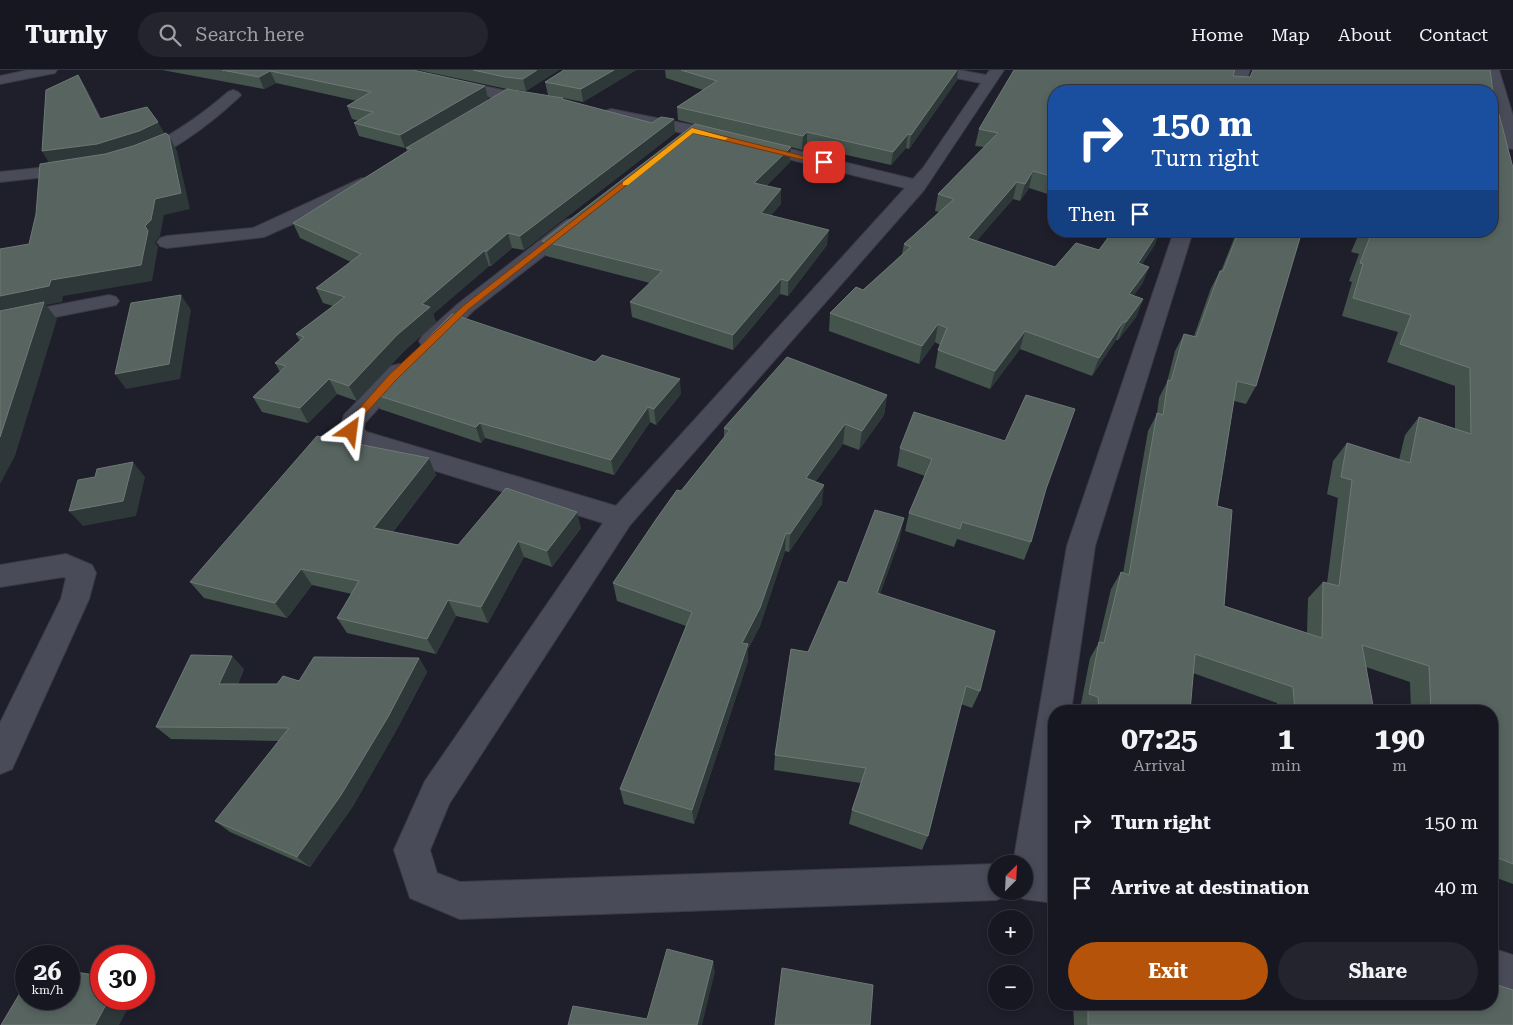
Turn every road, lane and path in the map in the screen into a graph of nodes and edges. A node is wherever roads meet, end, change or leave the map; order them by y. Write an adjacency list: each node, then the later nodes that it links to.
1 (50, 70): 7 (street)
2 (389, 70): 13 (street)
3 (935, 70): 6 (street)
4 (1243, 70): 8 (street)
5 (1492, 70): 9 (street)
6 (994, 75): 23 (street)
7 (0, 80)
8 (1238, 85)
9 (1496, 85)
10 (1498, 91): 17 (street)
11 (233, 95): 19 (street)
12 (546, 95): 13 (street)
13 (507, 96): 14 (street)
14 (486, 108)
15 (596, 111): 18 (street)
16 (739, 142): 23 (street)
17 (1513, 144)
18 (673, 147)
19 (122, 161)
20 (96, 166): 22 (street)
21 (376, 175): 26 (street)
22 (0, 177)
23 (918, 186): 29 (street)
24 (589, 212): 29 (street)
25 (1182, 237): 31 (street)
26 (167, 242)
27 (109, 301): 28 (street)
28 (0, 322)
29 (621, 518): 35 (street)
30 (0, 576): 33 (street)
31 (1056, 705)
32 (1048, 751): 34 (street)
33 (0, 758)
34 (1030, 855)
35 (988, 883)
36 (1498, 969): 37 (street)
37 (1513, 974)

